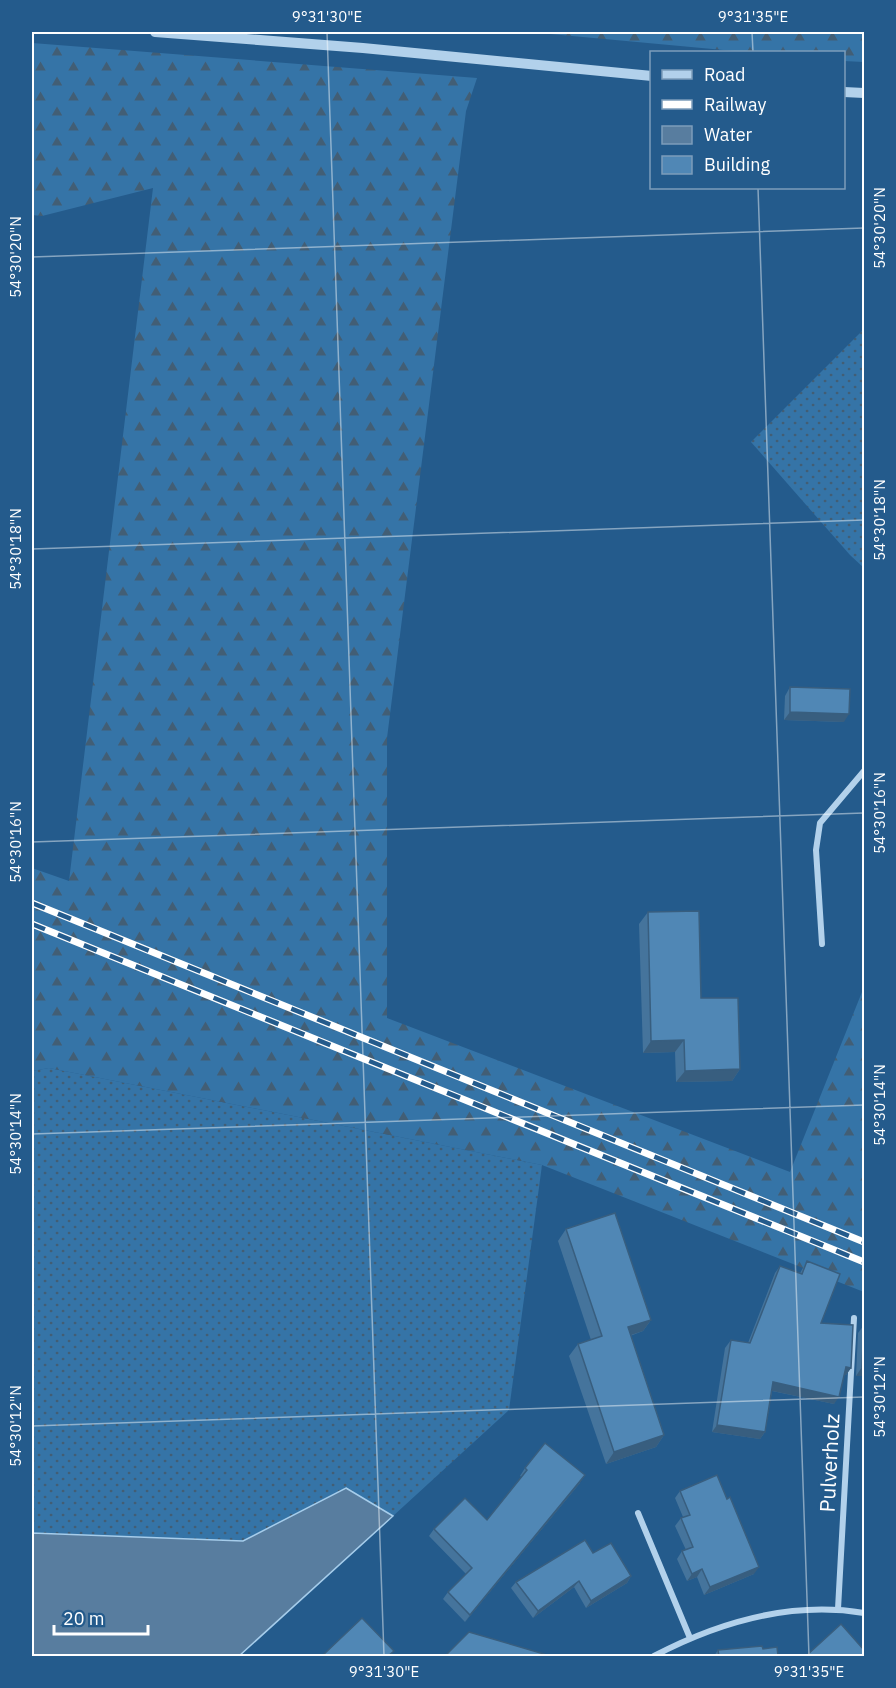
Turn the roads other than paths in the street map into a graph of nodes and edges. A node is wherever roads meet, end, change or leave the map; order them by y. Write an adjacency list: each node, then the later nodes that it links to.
1 (155, 32): 2 (street)
2 (650, 76)
3 (845, 92): 4 (street)
4 (864, 93)
5 (864, 771): 6 (street)
6 (822, 944)
7 (854, 1318): 9 (street, Pulverholz)
8 (638, 1513): 11 (street)
9 (838, 1609): 10 (street); 11 (street)
10 (864, 1613)
11 (690, 1638): 12 (street)
12 (654, 1656)

